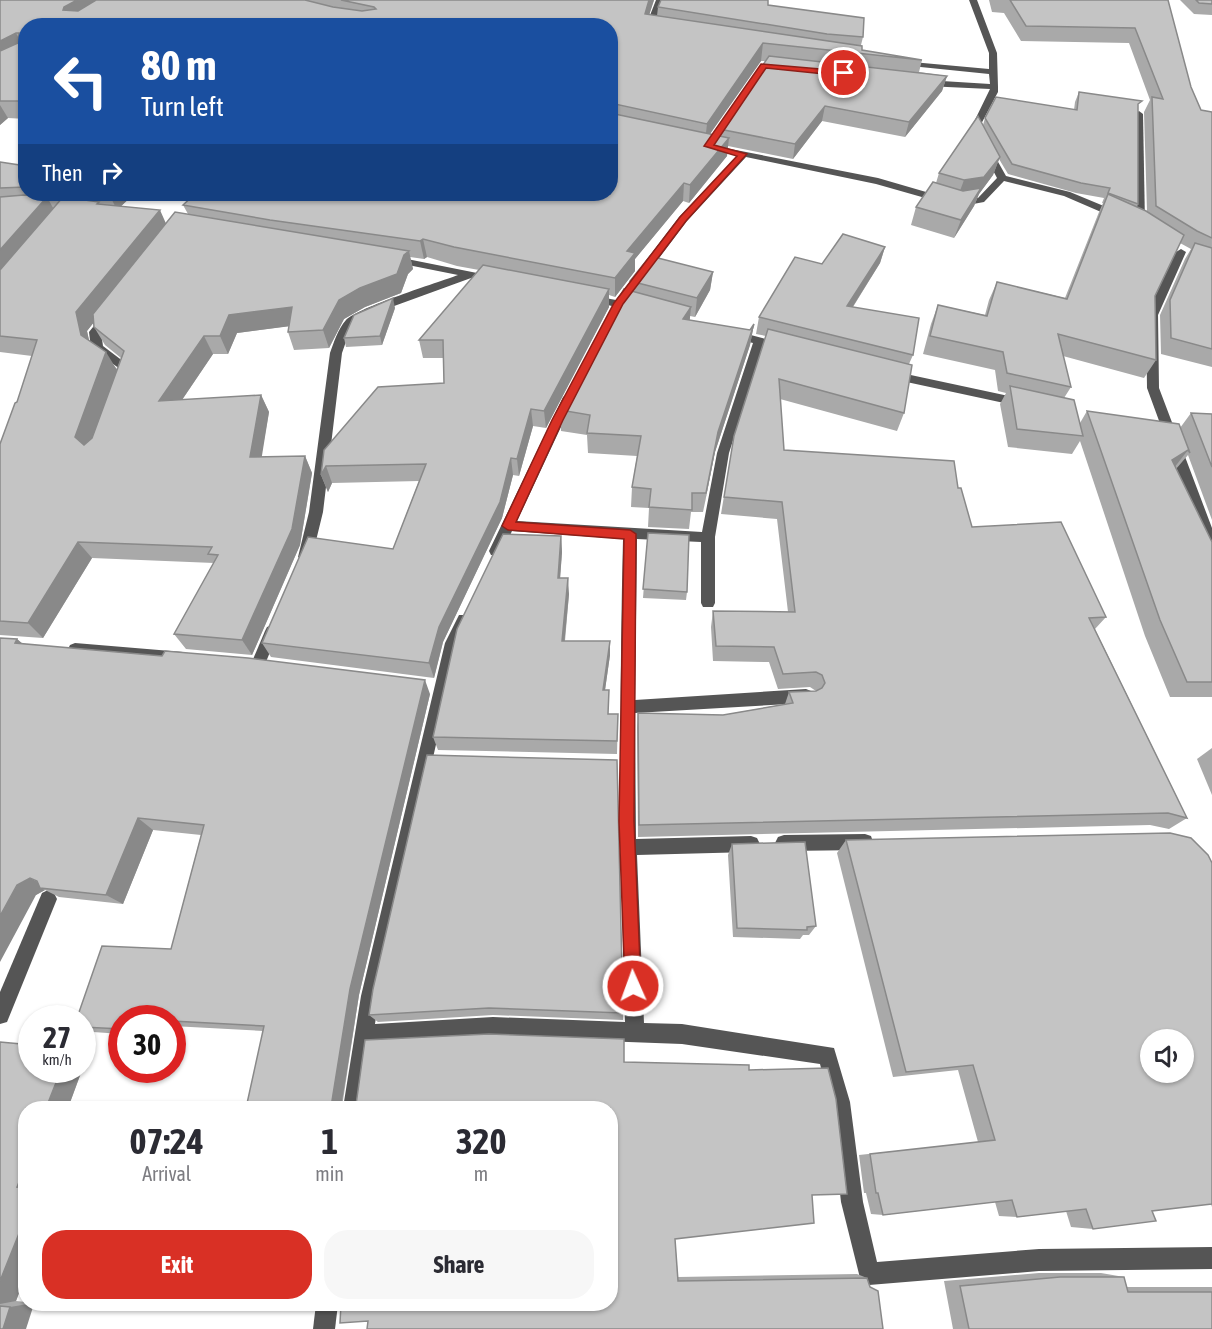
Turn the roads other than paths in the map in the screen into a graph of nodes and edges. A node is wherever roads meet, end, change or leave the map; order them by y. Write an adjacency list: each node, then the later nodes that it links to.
1 (660, 0): 3 (street)
2 (973, 0): 5 (street)
3 (660, 30)
4 (887, 62): 5 (street)
5 (993, 79): 6 (street); 12 (street)
6 (913, 82)
7 (1139, 114): 12 (street)
8 (715, 137): 10 (street)
9 (698, 144): 10 (street)
10 (709, 146): 11 (street)
11 (743, 154): 12 (street); 18 (street)
12 (1002, 178)
13 (1182, 252): 32 (street)
14 (385, 258): 15 (street)
15 (469, 275): 16 (street); 33 (street)
16 (501, 281)
17 (583, 297): 18 (street)
18 (619, 303): 20 (street); 21 (street)
19 (116, 305): 27 (street)
20 (651, 312)
21 (608, 324)
22 (716, 329): 23 (street)
23 (759, 341): 24 (street); 31 (street)
24 (801, 352)
25 (877, 371): 28 (street)
26 (574, 388): 29 (street)
27 (118, 390)
28 (1035, 406)
29 (508, 526): 30 (street); 34 (street)
30 (630, 534): 31 (street); 42 (street)
31 (708, 537): 36 (street)
32 (1212, 546)
33 (300, 567)
34 (488, 568)
35 (472, 600): 48 (street)
36 (708, 603)
37 (277, 621): 40 (street)
38 (59, 647): 39 (street)
39 (199, 659)
40 (258, 664)
41 (808, 696): 42 (street)
42 (627, 707): 44 (street)
43 (877, 841): 44 (street)
44 (628, 847): 47 (street)
45 (48, 899): 46 (street)
46 (0, 1015)
47 (635, 1032): 48 (street); 50 (street)
48 (363, 1034): 49 (street)
49 (354, 1101)
50 (1212, 1258)
51 (326, 1311): 52 (street)
52 (324, 1329)

